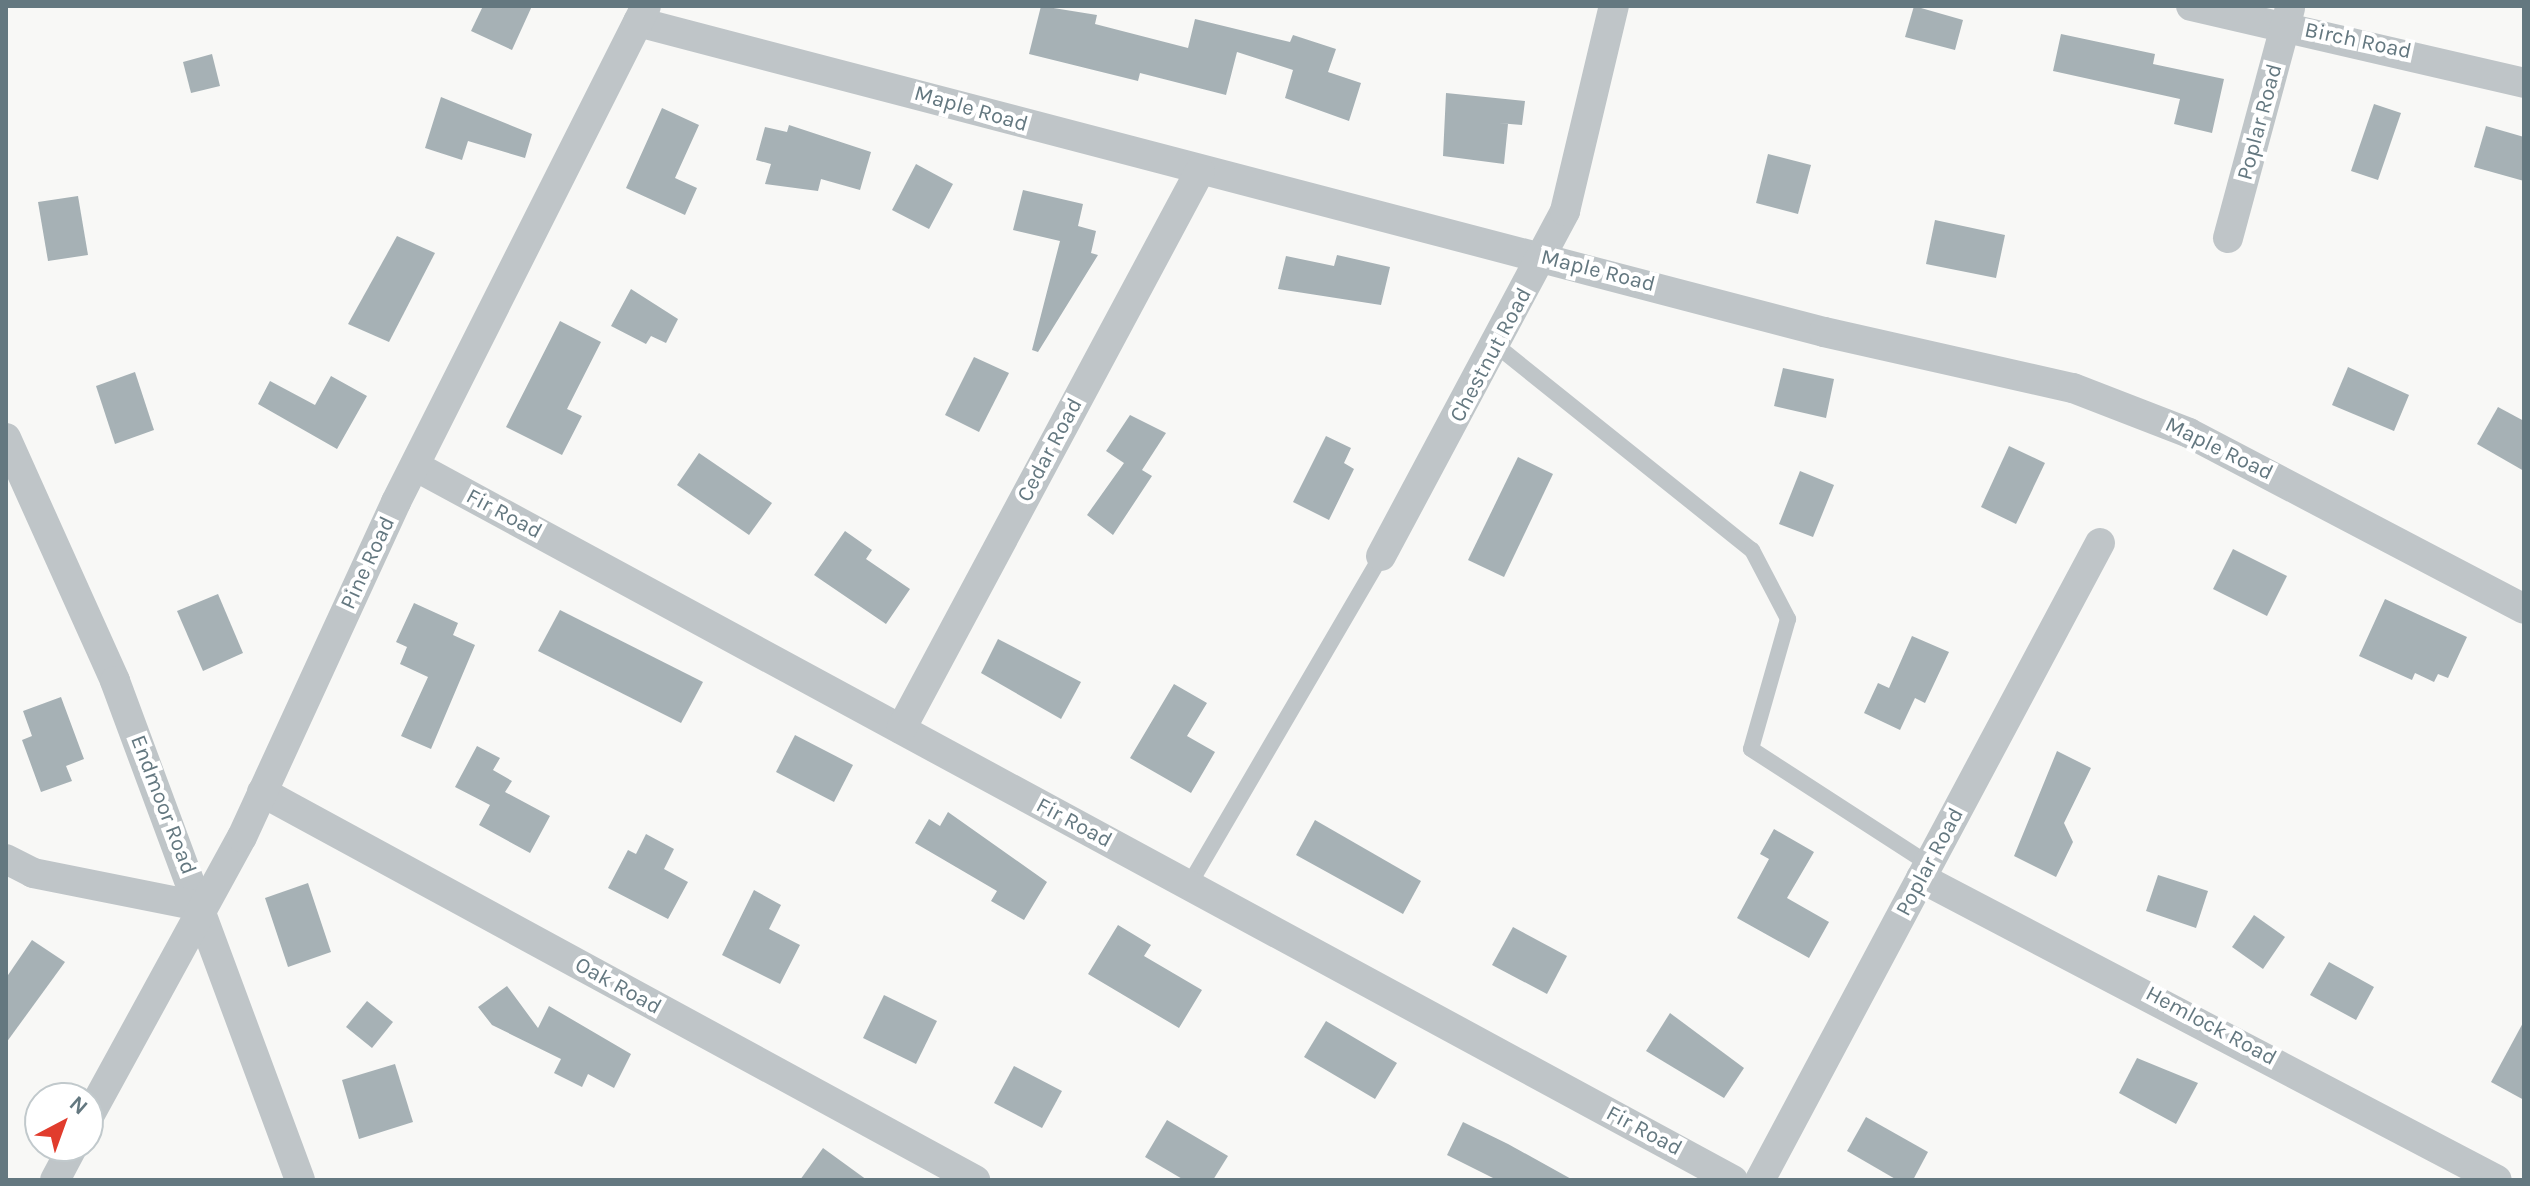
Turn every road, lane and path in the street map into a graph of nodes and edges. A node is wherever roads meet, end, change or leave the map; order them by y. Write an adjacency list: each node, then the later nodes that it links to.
1 (1614, 6): 8 (street, Chestnut Road)
2 (2191, 6): 4 (street, Birch Road)
3 (642, 14): 6 (street, Maple Road); 11 (street, Pine Road)
4 (2288, 16): 5 (street, Birch Road); 7 (street, Poplar Road)
5 (2524, 83)
6 (1200, 171): 8 (street, Maple Road); 15 (street, Cedar Road)
7 (2228, 238)
8 (1542, 257): 9 (street, Chestnut Road); 14 (street, Maple Road)
9 (1497, 346): 13 (street, Chestnut Road); 18 (lane)
10 (6, 438): 20 (street, Endmoor Road)
11 (415, 466): 15 (street, Fir Road); 16 (street, Pine Road)
12 (2100, 543): 18 (street, Poplar Road)
13 (1381, 556): 19 (lane)
14 (2524, 609)
15 (901, 729): 19 (street, Fir Road)
16 (262, 792): 20 (street, Pine Road); 25 (street, Oak Road)
17 (6, 859): 20 (street)
18 (1925, 871): 27 (street, Poplar Road); 28 (street, Hemlock Road)
19 (1189, 885): 26 (street, Fir Road)
20 (203, 907): 21 (street, Pine Road); 24 (street, Endmoor Road)
21 (104, 1089)
22 (65, 1162): 23 (street)
23 (55, 1180)
24 (300, 1180)
25 (975, 1180)
26 (1733, 1180)
27 (1760, 1180)
28 (2497, 1180)

